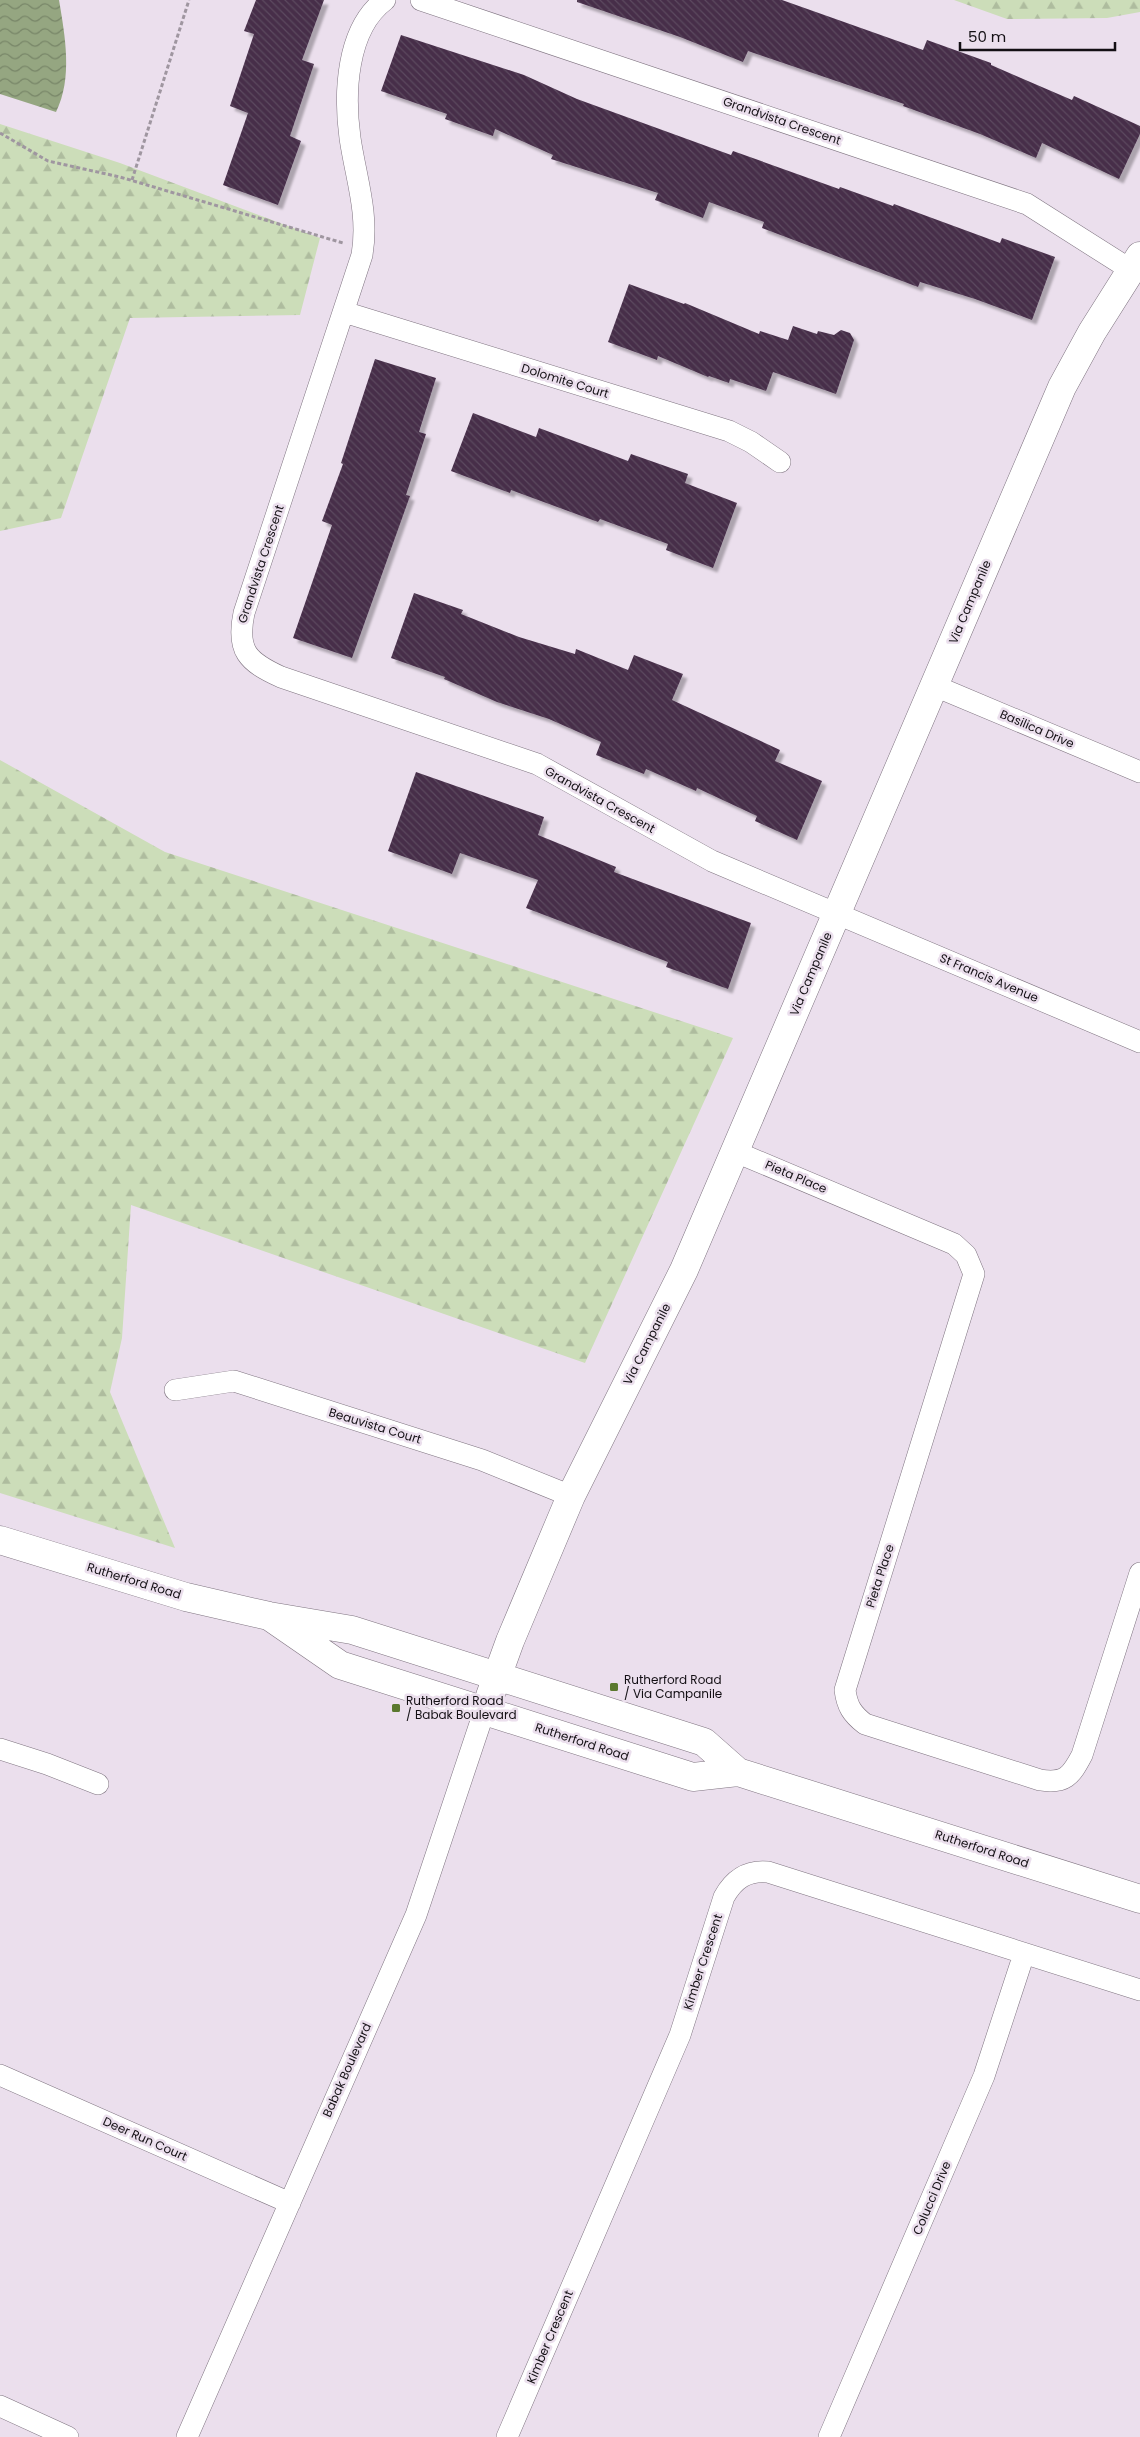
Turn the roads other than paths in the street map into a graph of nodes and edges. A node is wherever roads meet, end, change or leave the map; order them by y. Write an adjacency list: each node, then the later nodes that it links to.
1 (385, 0): 4 (street, Grandvista Crescent)
2 (421, 0): 3 (street, Grandvista Crescent)
3 (1136, 263): 6 (main road, Via Campanile)
4 (344, 312): 5 (street, Dolomite Court); 8 (street, Grandvista Crescent)
5 (780, 462)
6 (935, 686): 7 (street, Basilica Drive); 8 (main road, Via Campanile)
7 (1140, 772)
8 (837, 914): 9 (street, St Francis Avenue); 10 (main road, Via Campanile)
9 (1140, 1042)
10 (736, 1152): 12 (main road, Via Campanile); 14 (street, Pieta Place)
11 (175, 1390): 12 (street, Beauvista Court)
12 (571, 1496): 16 (main road, Via Campanile)
13 (0, 1540): 15 (main road, Rutherford Road)
14 (1140, 1573)
15 (269, 1616): 16 (main road, Rutherford Road); 16 (main road, Rutherford Road)
16 (490, 1694): 18 (main road, Rutherford Road); 18 (main road, Rutherford Road); 24 (street, Babak Boulevard)
17 (0, 1749): 19 (street)
18 (738, 1772): 20 (main road, Rutherford Road)
19 (98, 1784)
20 (1140, 1899)
21 (1024, 1954): 22 (street, Kimber Crescent); 28 (street, Kimber Crescent); 29 (street, Colucci Drive)
22 (1140, 1990)
23 (0, 2075): 24 (street, Deer Run Court)
24 (290, 2203): 27 (street, Babak Boulevard)
25 (0, 2406): 26 (street)
26 (68, 2437)
27 (187, 2437)
28 (507, 2437)
29 (829, 2437)

